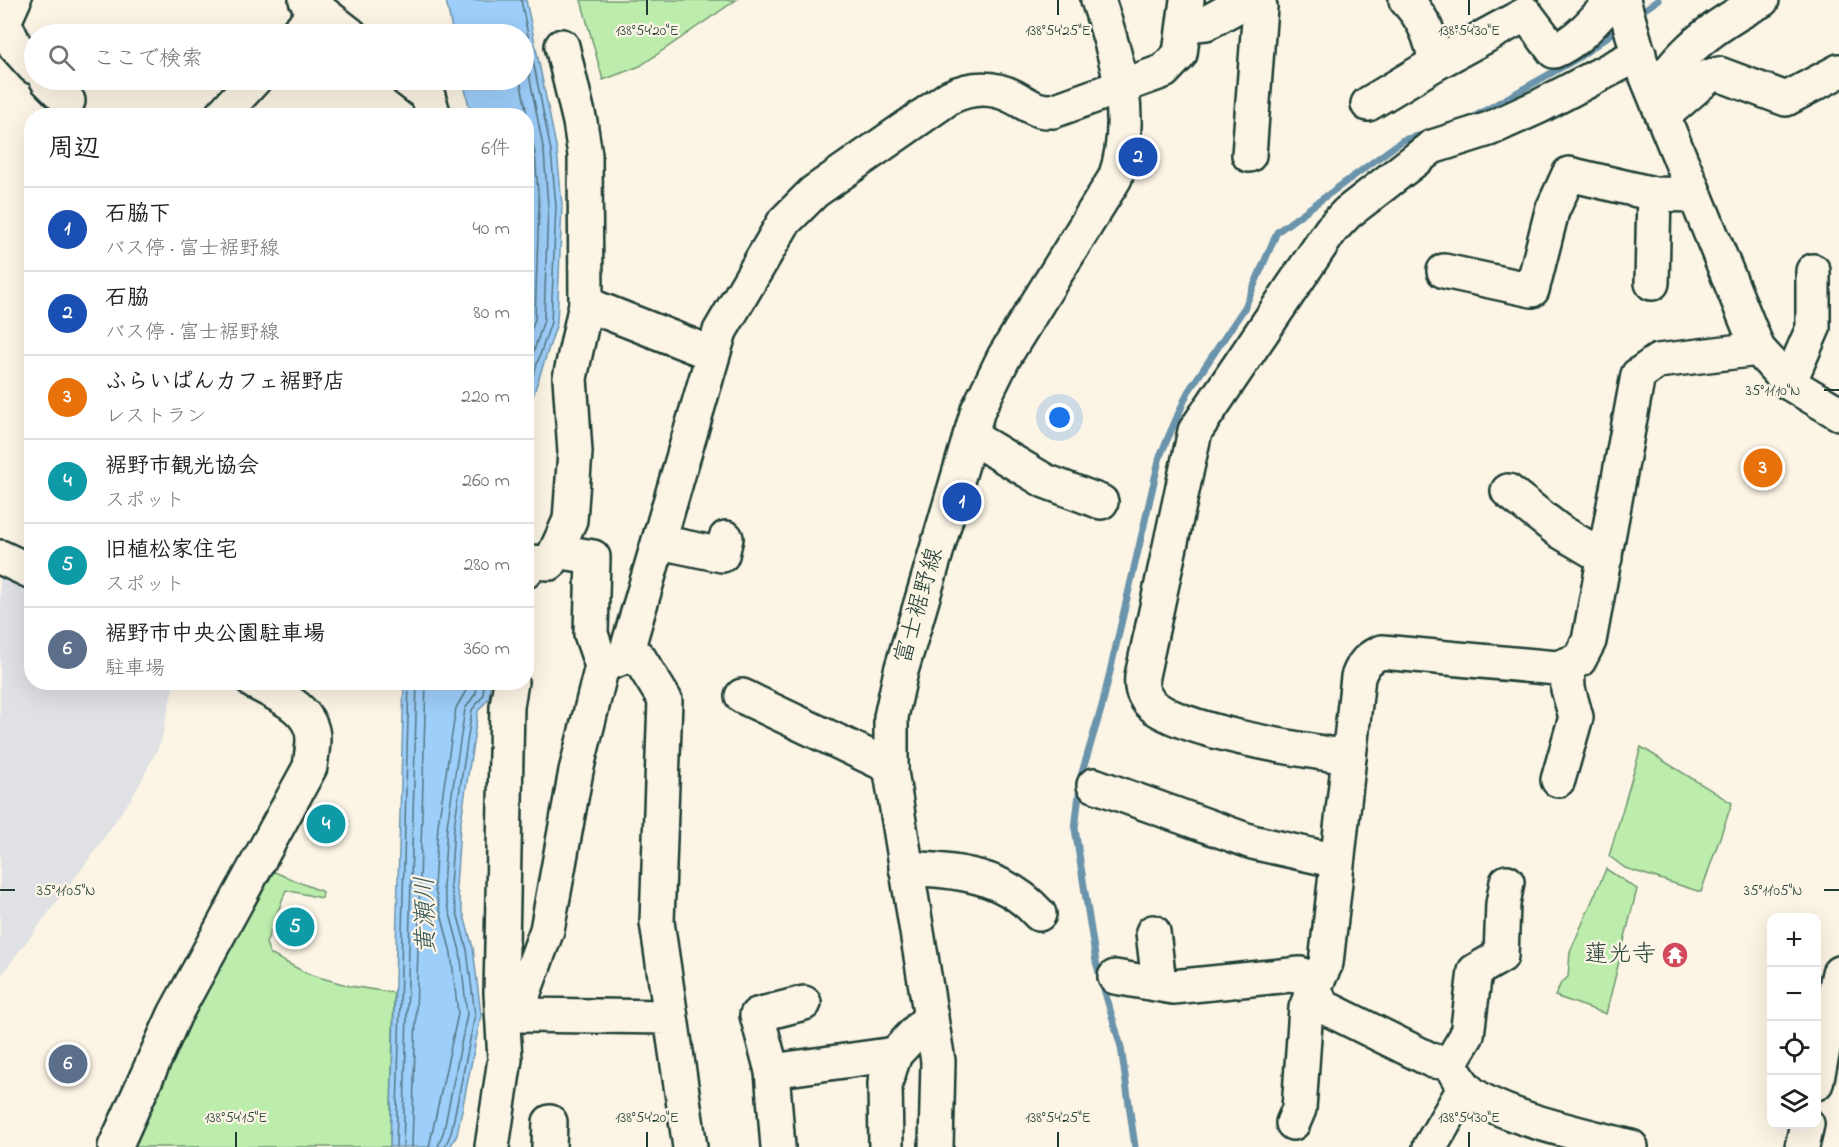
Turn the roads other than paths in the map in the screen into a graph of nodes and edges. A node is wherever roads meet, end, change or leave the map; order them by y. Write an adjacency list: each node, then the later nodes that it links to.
1 (15, 0): 13 (street)
2 (1098, 0): 16 (street, 富士裾野線)
3 (1249, 0): 8 (street); 23 (street)
4 (1406, 0): 14 (street)
5 (1762, 0): 19 (street)
6 (1620, 1): 11 (street); 14 (street)
7 (312, 5): 9 (street); 10 (street)
8 (1186, 13): 16 (street)
9 (302, 24)
10 (337, 24)
11 (1636, 45): 19 (street); 49 (street)
12 (562, 46): 29 (street)
13 (24, 56)
14 (1436, 63): 20 (street)
15 (1839, 71): 19 (street)
16 (1122, 87): 31 (street); 34 (street, 富士裾野線)
17 (245, 90): 21 (street)
18 (420, 90): 22 (street)
19 (1657, 102): 25 (street)
20 (1368, 105)
21 (228, 108)
22 (432, 108)
23 (1249, 155)
24 (1654, 194): 25 (street); 26 (street); 28 (street)
25 (1695, 195): 30 (street)
26 (1444, 271)
27 (1813, 271): 32 (street)
28 (1652, 283)
29 (586, 304): 31 (street); 39 (street)
30 (1758, 349): 32 (street); 41 (street)
31 (713, 354): 38 (street)
32 (1789, 383): 33 (street)
33 (1839, 413)
34 (970, 436): 36 (street); 50 (street, 富士裾野線)
35 (1508, 491): 41 (street)
36 (1101, 502)
37 (726, 538): 38 (street)
38 (660, 542): 44 (street)
39 (556, 551): 42 (street); 44 (street)
40 (0, 557): 43 (street)
41 (1605, 558): 45 (street)
42 (534, 562)
43 (24, 568)
44 (614, 661): 64 (street); 65 (street)
45 (1567, 666): 49 (street); 51 (street)
46 (270, 690): 72 (street)
47 (510, 690): 65 (street)
48 (742, 696): 50 (street)
49 (1349, 757): 53 (street)
50 (891, 767): 54 (street, 富士裾野線)
51 (1558, 780)
52 (1094, 785): 53 (street)
53 (1337, 861): 61 (street)
54 (906, 868): 56 (street); 63 (street, 富士裾野線)
55 (1507, 882): 68 (street)
56 (1039, 914)
57 (1153, 932): 60 (street)
58 (1839, 976): 69 (street)
59 (1115, 977): 60 (street)
60 (1159, 982): 61 (street)
61 (1314, 988): 68 (street); 70 (street)
62 (804, 1003): 67 (street)
63 (931, 1016): 66 (street); 77 (street, 富士裾野線)
64 (670, 1017): 65 (street); 74 (street)
65 (512, 1027): 73 (street)
66 (895, 1054): 67 (street); 76 (street)
67 (772, 1071): 75 (street)
68 (1457, 1075): 78 (street); 79 (street)
69 (1818, 1075)
70 (1293, 1123)
71 (1806, 1129): 80 (street)
72 (114, 1147)
73 (492, 1147)
74 (690, 1147)
75 (778, 1147)
76 (886, 1147)
77 (936, 1147)
78 (1430, 1147)
79 (1630, 1147)
80 (1802, 1147)

